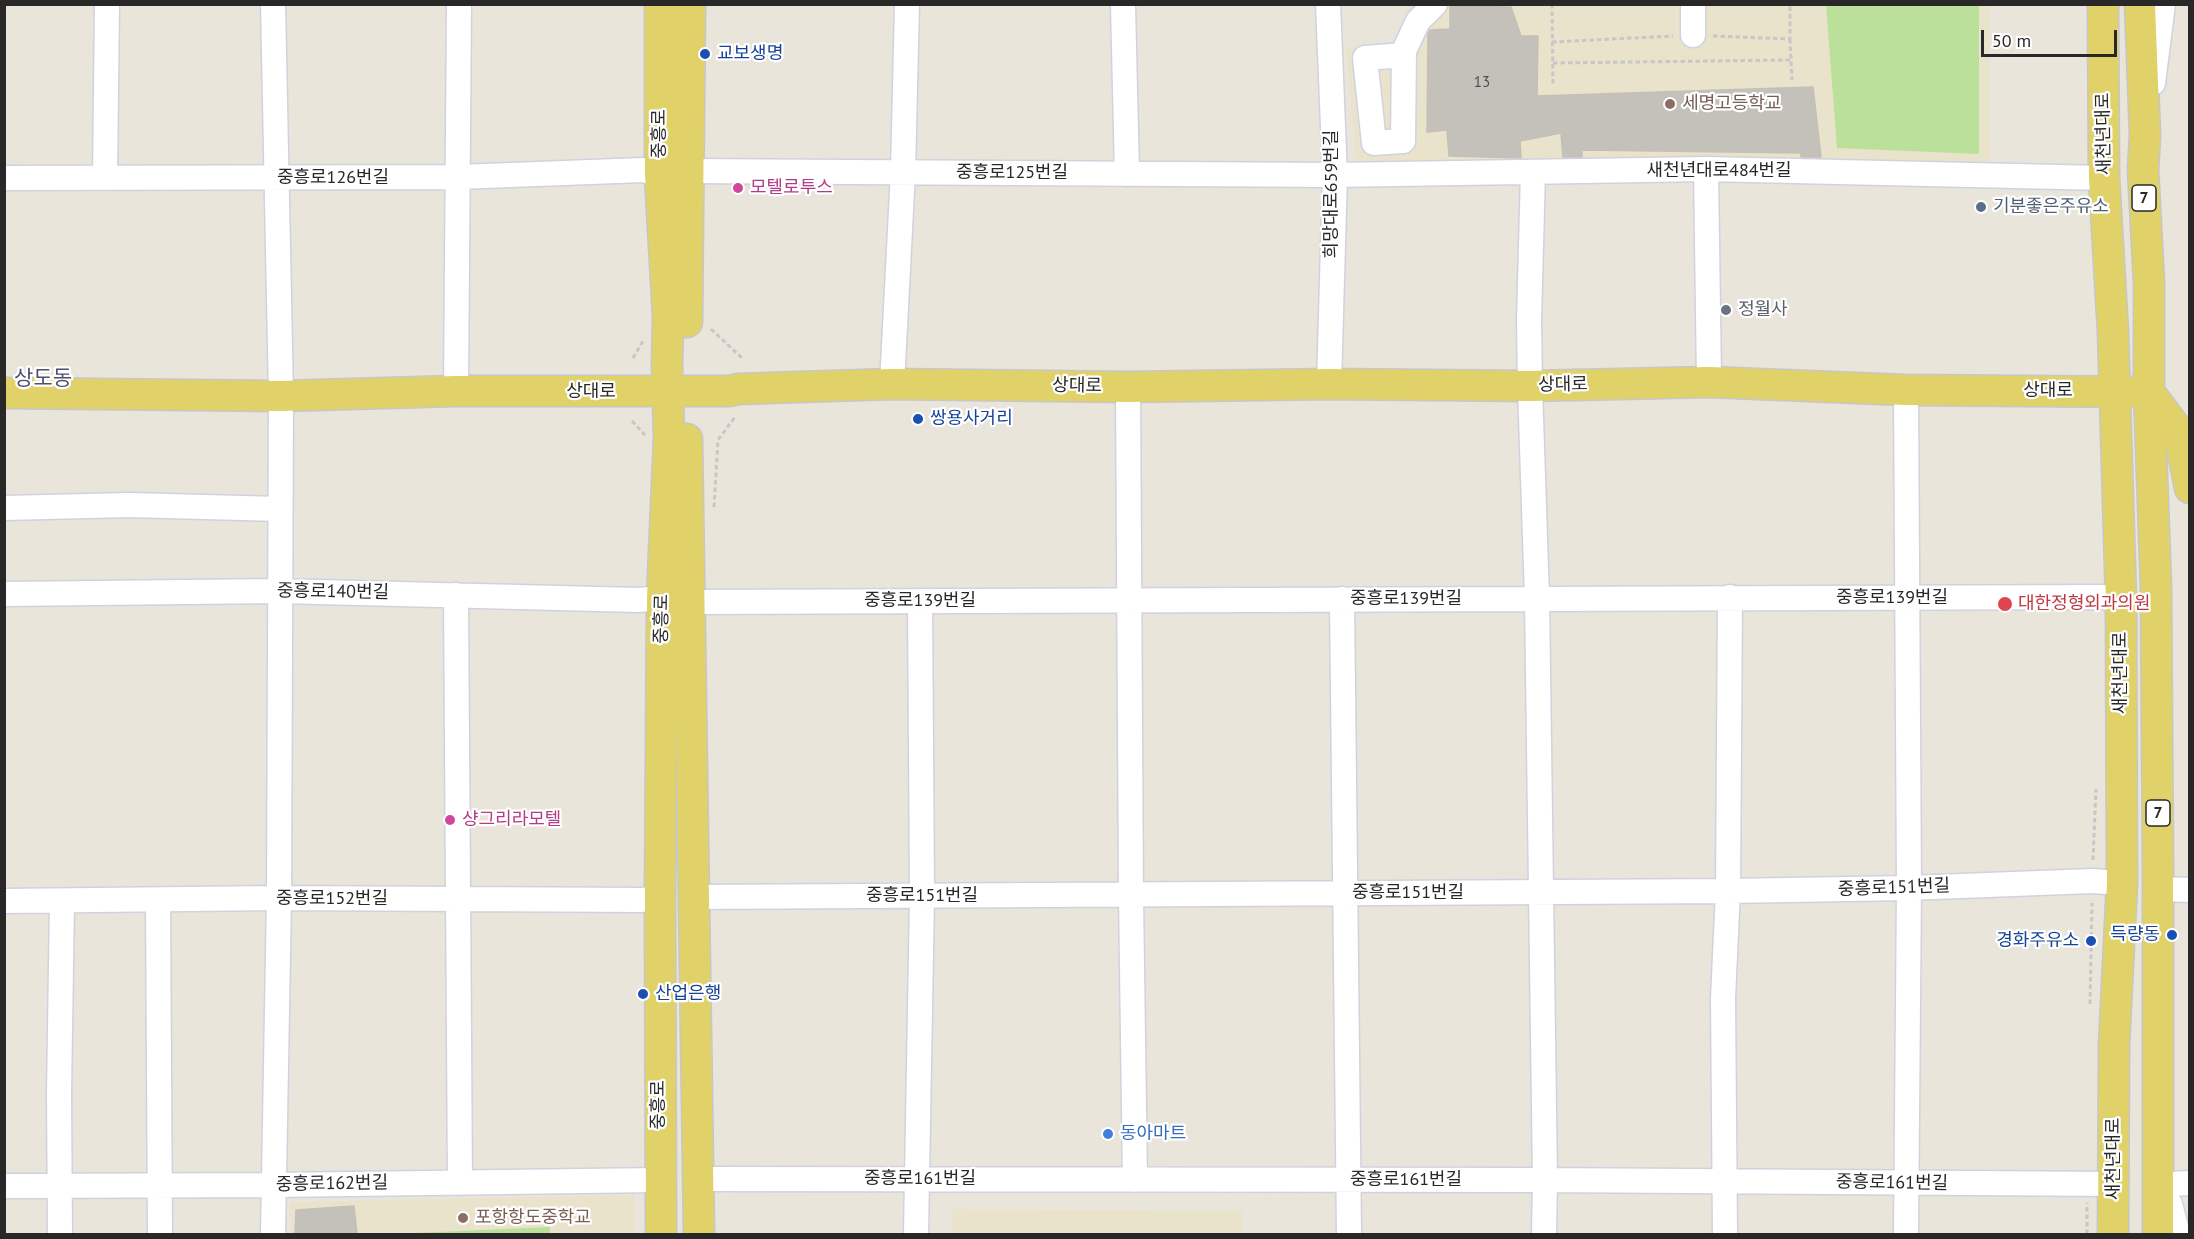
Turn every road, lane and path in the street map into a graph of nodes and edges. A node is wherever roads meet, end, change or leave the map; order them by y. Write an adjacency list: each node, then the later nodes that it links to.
1 (107, 4): 35 (street)
2 (273, 4): 36 (street)
3 (459, 4): 33 (street)
4 (660, 4): 30 (main road, 중흥로)
5 (690, 4): 30 (main road, 중흥로)
6 (907, 4): 28 (street)
7 (1123, 4): 31 (street)
8 (1328, 4): 25 (street, 희망대로659번길)
9 (1435, 4): 19 (street)
10 (1552, 4): 18 (path)
11 (1693, 4): 16 (street)
12 (1790, 4): 17 (path)
13 (2103, 4): 37 (main road, 새천년대로 / 7)
14 (2140, 4): 26 (main road, 새천년대로 / 7)
15 (2163, 4): 26 (street, 새천년대로)
16 (1693, 35): 17 (path); 18 (path)
17 (1790, 39): 20 (path)
18 (1552, 42): 21 (path)
19 (1404, 55): 24 (street); 24 (street)
20 (1791, 60): 21 (path); 22 (path)
21 (1553, 63): 23 (path)
22 (1792, 80)
23 (1553, 85)
24 (1369, 94): 25 (street)
25 (1332, 95): 32 (street, 희망대로659번길)
26 (2145, 136): 46 (main road, 새천년대로 / 7)
27 (1706, 170): 29 (street, 새천년대로484번길); 37 (street, 새천년대로484번길); 38 (street)
28 (903, 172): 30 (street, 중흥로125번길); 31 (street, 중흥로125번길); 39 (street)
29 (1533, 172): 32 (street, 새천년대로484번길); 41 (street)
30 (674, 173): 33 (street, 중흥로126번길); 45 (main road, 중흥로)
31 (1127, 174): 32 (street, 중흥로125번길)
32 (1335, 175): 40 (street, 희망대로659번길)
33 (458, 177): 36 (street, 중흥로126번길); 44 (street)
34 (4, 178): 35 (street, 중흥로126번길)
35 (105, 178): 36 (street, 중흥로126번길)
36 (278, 178): 49 (street)
37 (2104, 178): 48 (main road, 새천년대로 / 7)
38 (1708, 382): 41 (main road, 상대로); 43 (main road, 상대로)
39 (892, 384): 42 (main road, 상대로); 45 (main road, 상대로)
40 (1329, 384): 41 (main road, 상대로); 42 (main road, 상대로)
41 (1530, 386): 57 (street)
42 (1128, 387): 61 (street)
43 (1906, 390): 48 (main road, 상대로); 58 (street)
44 (456, 391): 45 (main road, 상대로); 49 (main road, 상대로)
45 (677, 391): 60 (main road, 중흥로)
46 (2149, 392): 48 (main road, 상대로); 50 (main road); 66 (main road, 새천년대로 / 7)
47 (4, 393): 49 (main road, 상대로)
48 (2114, 393): 63 (main road, 새천년대로 / 7)
49 (281, 396): 52 (street)
50 (2190, 488)
51 (4, 508): 52 (street)
52 (280, 508): 53 (street)
53 (279, 591): 54 (street, 중흥로140번길); 55 (street, 중흥로140번길); 75 (street)
54 (4, 594)
55 (456, 595): 60 (street, 중흥로140번길); 76 (street)
56 (1730, 597): 57 (street, 중흥로139번길); 58 (street, 중흥로139번길); 68 (street)
57 (1537, 598): 59 (street, 중흥로139번길); 69 (street)
58 (1908, 598): 63 (street, 중흥로139번길); 65 (street)
59 (1342, 599): 61 (street, 중흥로139번길); 70 (street)
60 (676, 600): 62 (street, 중흥로139번길); 73 (main road, 중흥로); 74 (main road, 중흥로)
61 (1128, 600): 62 (street, 중흥로139번길); 71 (street)
62 (920, 601): 72 (street)
63 (2121, 602): 64 (main road, 새천년대로 / 7)
64 (2122, 883): 65 (street, 중흥로151번길); 90 (main road, 새천년대로 / 7)
65 (1908, 888): 68 (street, 중흥로151번길); 89 (street)
66 (2158, 889): 67 (street); 80 (main road, 새천년대로 / 7)
67 (2190, 890)
68 (1728, 891): 69 (street, 중흥로151번길); 87 (street)
69 (1541, 892): 70 (street, 중흥로151번길); 86 (street)
70 (1345, 894): 71 (street, 중흥로151번길); 85 (street)
71 (1131, 895): 72 (street, 중흥로151번길); 84 (street)
72 (922, 896): 74 (street, 중흥로151번길); 82 (street)
73 (660, 897): 76 (street, 중흥로152번길); 83 (main road, 중흥로)
74 (694, 897): 81 (main road, 중흥로)
75 (279, 898): 76 (street, 중흥로152번길); 77 (street, 중흥로152번길); 92 (street)
76 (458, 899): 88 (street)
77 (158, 900): 79 (street, 중흥로152번길); 91 (street)
78 (4, 901): 79 (street, 중흥로152번길)
79 (62, 901): 94 (street)
80 (2158, 1133): 95 (main road); 107 (main road, 새천년대로 / 7)
81 (699, 1179): 82 (street, 중흥로161번길); 100 (main road, 중흥로)
82 (915, 1179): 84 (street, 중흥로161번길); 101 (street)
83 (659, 1180): 88 (street, 중흥로162번길); 99 (main road, 중흥로)
84 (1135, 1180): 85 (street, 중흥로161번길)
85 (1349, 1180): 86 (street, 중흥로161번길); 102 (street)
86 (1545, 1180): 87 (street, 중흥로161번길); 103 (street)
87 (1724, 1182): 89 (street, 중흥로161번길); 104 (street)
88 (460, 1183): 92 (street, 중흥로162번길)
89 (1906, 1184): 90 (street, 중흥로161번길); 105 (street)
90 (2114, 1184): 106 (main road, 새천년대로 / 7)
91 (160, 1185): 92 (street, 중흥로162번길); 94 (street, 중흥로162번길); 97 (street)
92 (273, 1185): 98 (street)
93 (4, 1186): 94 (street, 중흥로162번길)
94 (60, 1186): 96 (street)
95 (2176, 1190): 108 (main road); 109 (street)
96 (60, 1234)
97 (160, 1234)
98 (273, 1234)
99 (661, 1234)
100 (699, 1234)
101 (916, 1234)
102 (1349, 1234)
103 (1544, 1234)
104 (1725, 1234)
105 (1906, 1234)
106 (2113, 1234)
107 (2158, 1234)
108 (2171, 1234)
109 (2178, 1234)

